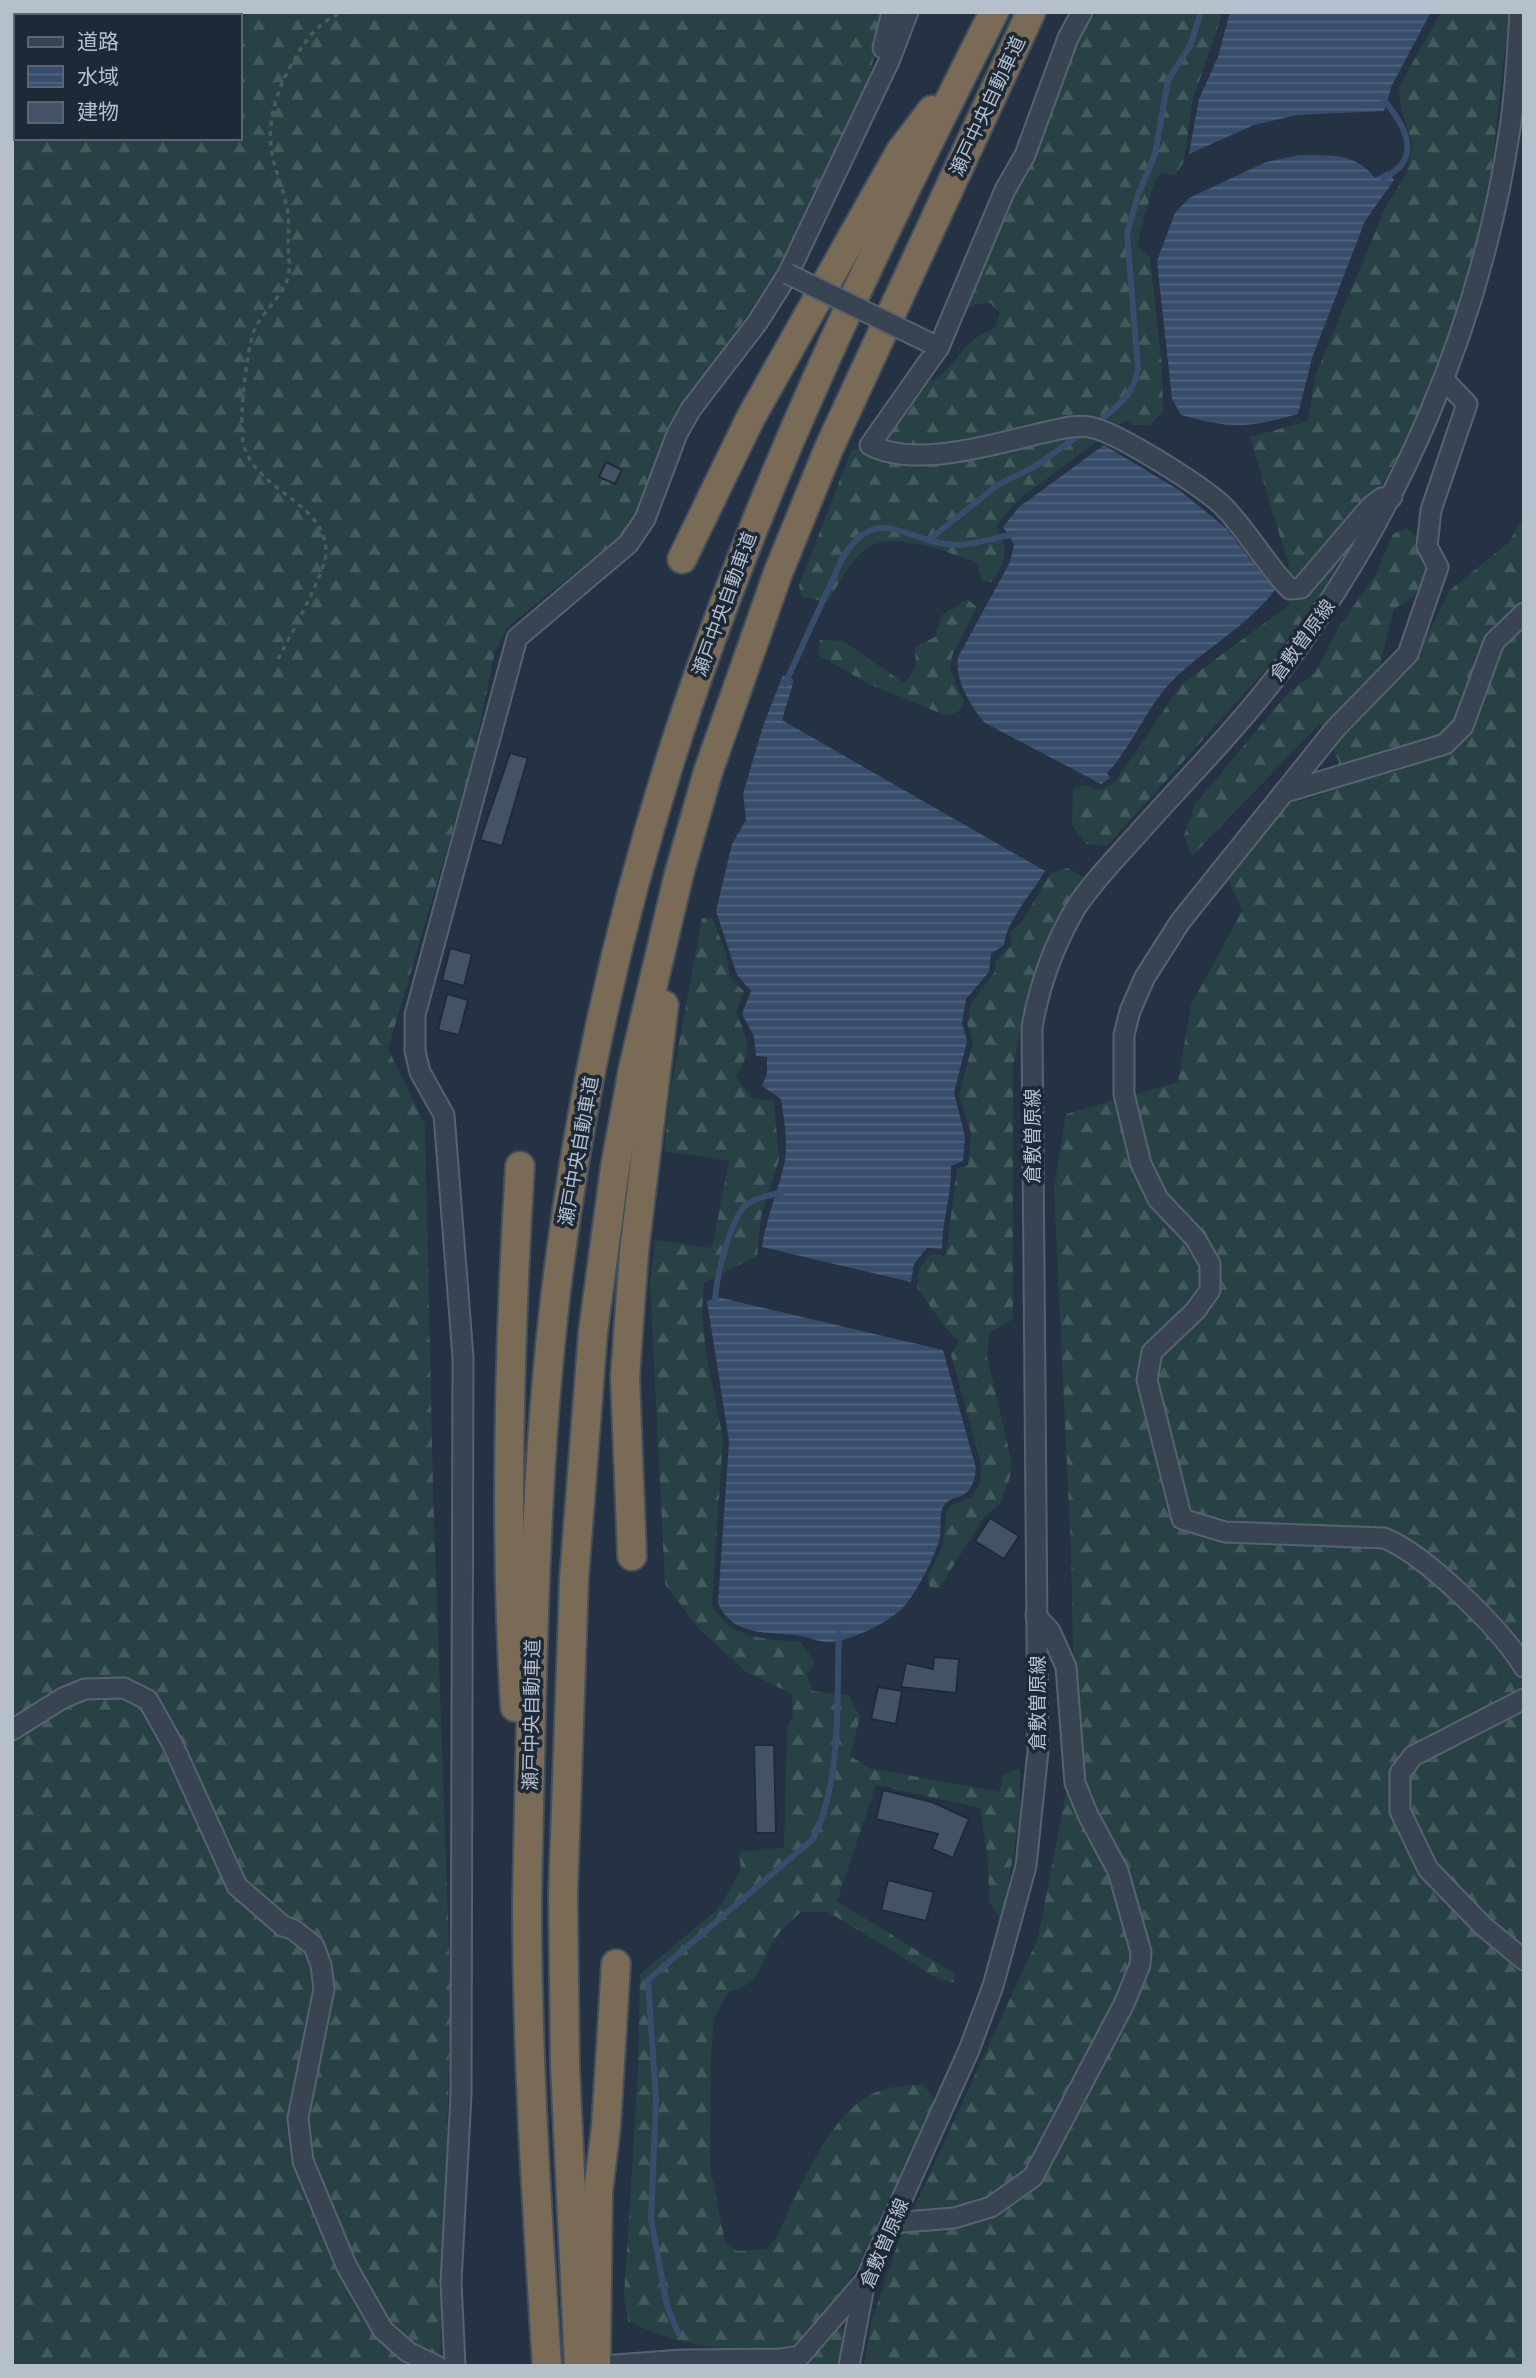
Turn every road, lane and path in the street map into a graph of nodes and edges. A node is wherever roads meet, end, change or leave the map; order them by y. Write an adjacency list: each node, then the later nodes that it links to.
1 (346, 12): 16 (path)
2 (892, 12): 8 (street)
3 (908, 12): 8 (street)
4 (994, 12): 9 (highway, 瀬戸中央自動車道)
5 (1031, 12): 18 (highway, 瀬戸中央自動車道)
6 (1082, 12): 11 (street)
7 (1520, 12): 12 (street, 倉敷曽原線)
8 (886, 66): 10 (street)
9 (963, 74): 14 (highway); 25 (highway, 瀬戸中央自動車道)
10 (788, 274): 11 (street, bridge); 31 (street)
11 (934, 345): 13 (street)
12 (1444, 380): 13 (street, 倉敷曽原線); 17 (street)
13 (1392, 497): 21 (street, 倉敷曽原線)
14 (682, 559)
15 (1524, 614): 17 (street)
16 (278, 659)
17 (1286, 792): 22 (street)
18 (679, 874): 20 (highway); 33 (highway, 瀬戸中央自動車道)
19 (520, 1166): 25 (highway)
20 (632, 1556)
21 (1036, 1616): 28 (street, 倉敷曽原線); 28 (street)
22 (1524, 1668)
23 (1524, 1699): 26 (street)
24 (12, 1730): 30 (street)
25 (527, 1902): 32 (highway, 瀬戸中央自動車道)
26 (1524, 1959)
27 (616, 1964): 34 (highway)
28 (892, 2223): 29 (street, 倉敷曽原線)
29 (865, 2281): 34 (street); 35 (street, 倉敷曽原線)
30 (437, 2366)
31 (455, 2366)
32 (547, 2366)
33 (579, 2366)
34 (598, 2366)
35 (849, 2366)

